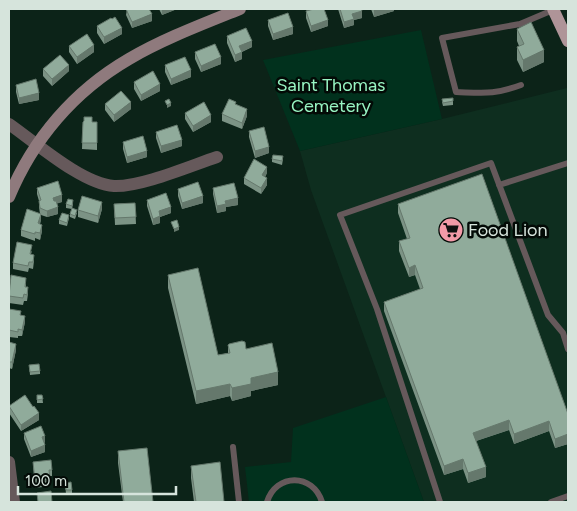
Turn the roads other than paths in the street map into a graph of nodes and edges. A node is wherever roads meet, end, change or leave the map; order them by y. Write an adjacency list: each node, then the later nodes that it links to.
1 (240, 9): 6 (street)
2 (553, 9): 3 (main road); 4 (lane)
3 (568, 42)
4 (521, 85)
5 (9, 124): 6 (street)
6 (36, 144): 7 (street); 10 (street)
7 (217, 157)
8 (568, 163): 9 (lane)
9 (499, 185): 11 (lane); 19 (lane)
10 (9, 197)
11 (568, 349)
12 (233, 447): 16 (lane)
13 (9, 462): 15 (street)
14 (568, 496): 20 (lane)
15 (14, 502)
16 (239, 502)
17 (267, 502): 18 (lane)
18 (322, 502)
19 (440, 502)
20 (551, 502)

